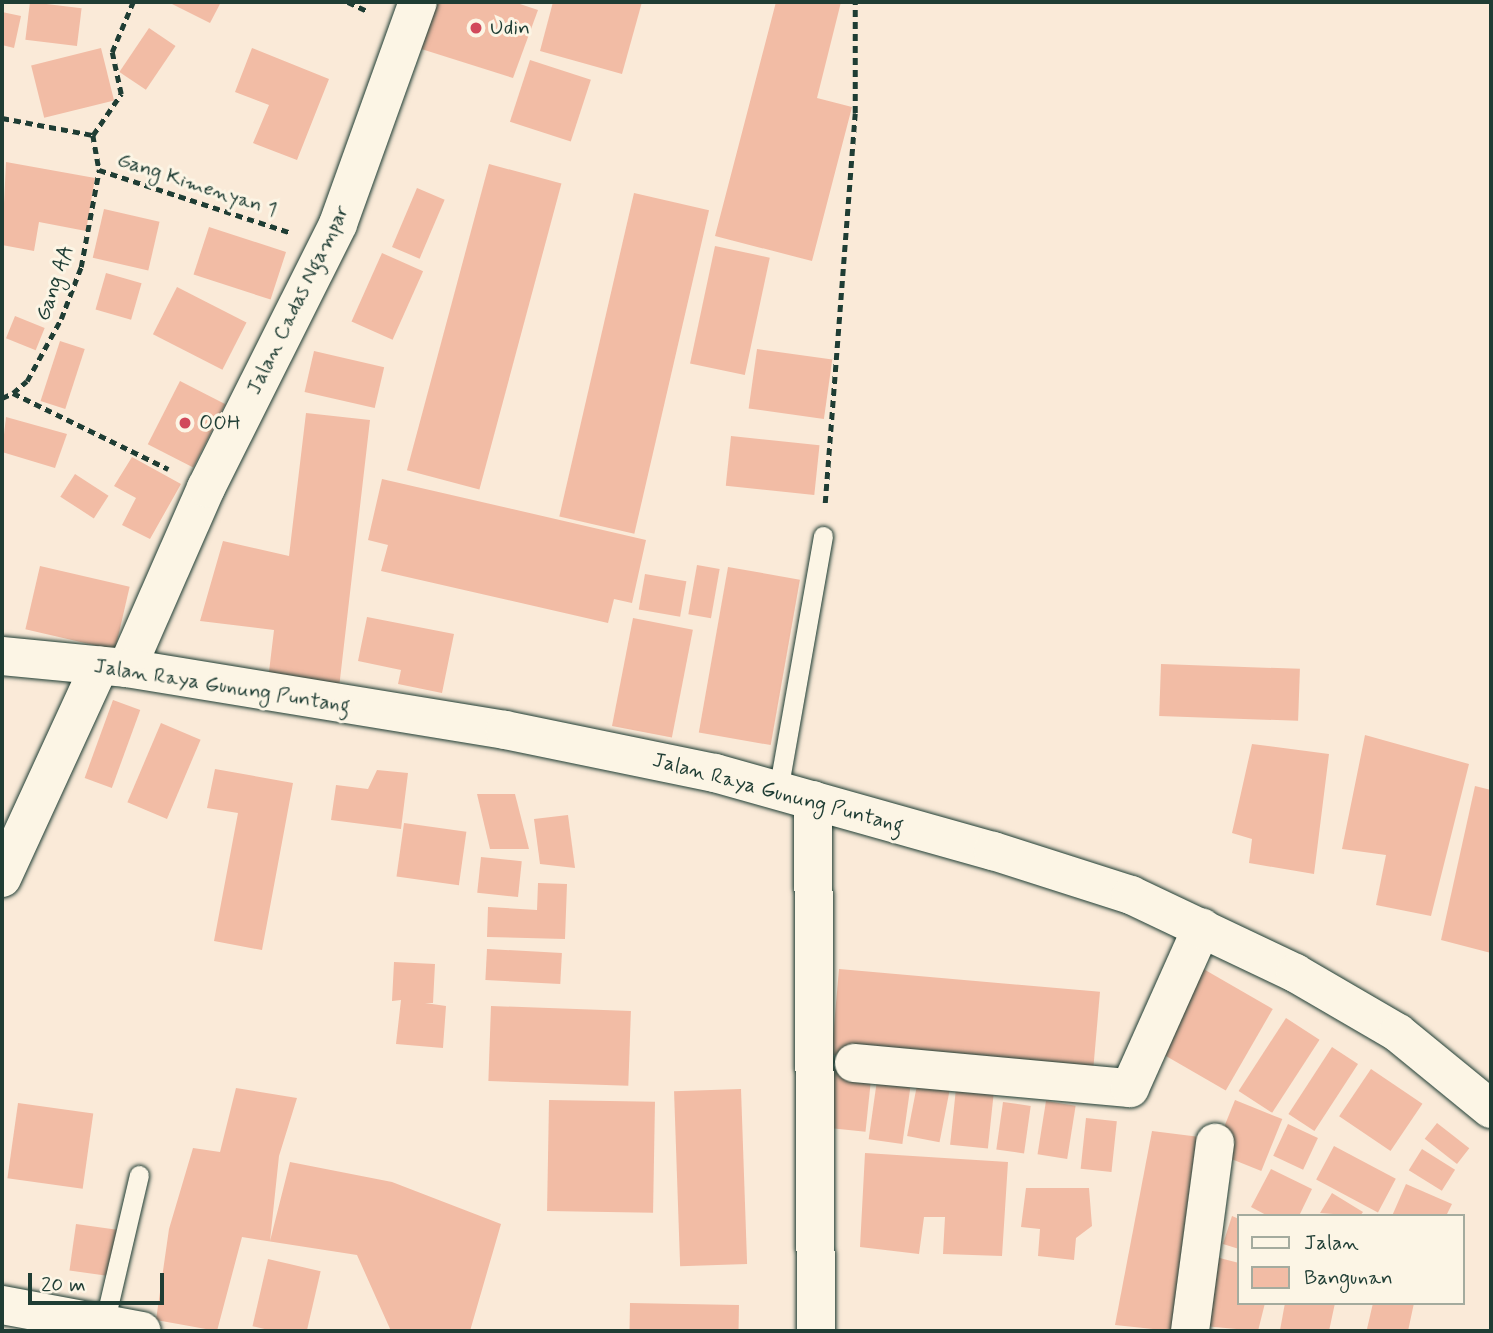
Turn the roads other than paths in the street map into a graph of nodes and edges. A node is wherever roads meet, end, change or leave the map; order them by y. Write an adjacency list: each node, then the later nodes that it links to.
1 (418, 2): 4 (street, Jalan Cadas Ngampar)
2 (823, 536): 5 (lane)
3 (2, 656): 4 (street, Jalan Raya Gunung Puntang)
4 (114, 667): 5 (street, Jalan Raya Gunung Puntang); 6 (street, Jalan Cadas Ngampar)
5 (795, 796): 7 (street, Jalan Raya Gunung Puntang); 15 (street)
6 (2, 878)
7 (1202, 927): 8 (street); 9 (street, Jalan Raya Gunung Puntang)
8 (854, 1063)
9 (1491, 1109)
10 (1214, 1143): 16 (street)
11 (139, 1175): 13 (lane)
12 (2, 1305): 13 (street)
13 (104, 1324): 14 (street)
14 (142, 1331)
15 (816, 1331)
16 (1190, 1331)

